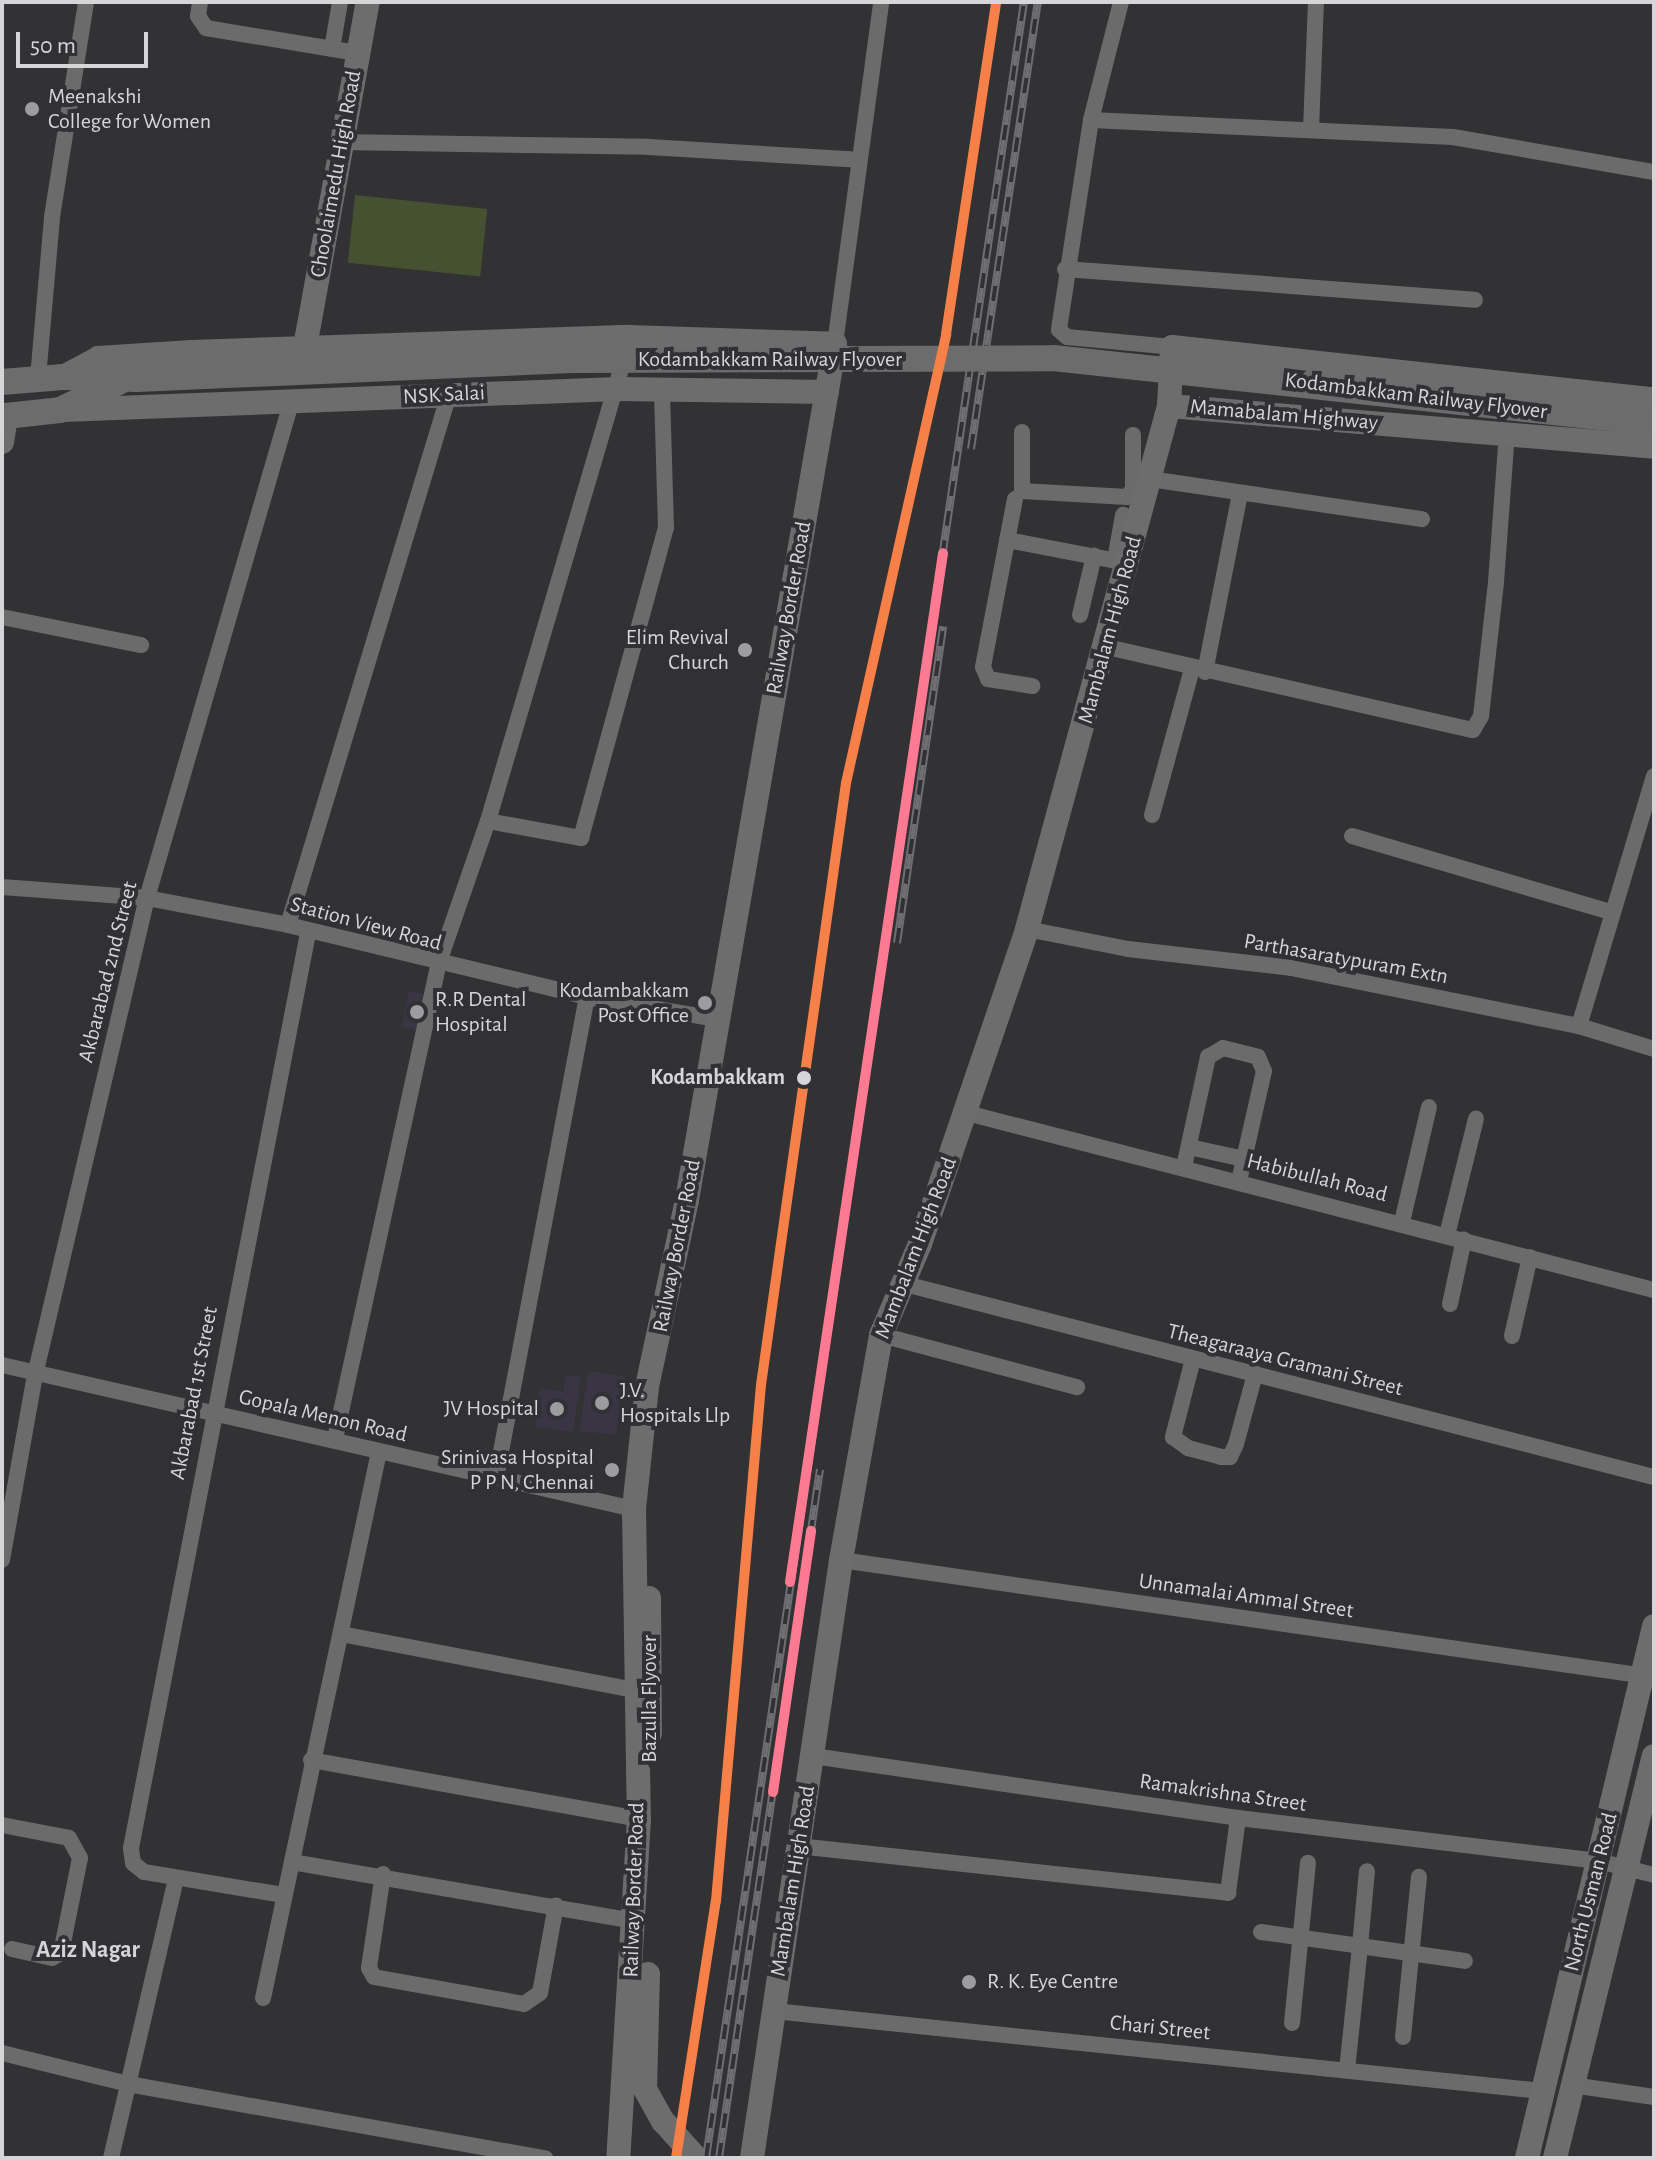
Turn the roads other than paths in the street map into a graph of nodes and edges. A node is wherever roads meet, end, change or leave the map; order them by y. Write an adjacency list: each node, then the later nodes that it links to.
1 (86, 2): 23 (street)
2 (200, 2): 8 (street)
3 (340, 2): 8 (street)
4 (368, 2): 9 (street, Choolaimedu High Road)
5 (881, 2): 13 (street)
6 (1121, 2): 10 (street)
7 (1316, 2): 11 (street)
8 (332, 49): 9 (street)
9 (357, 53): 12 (street, Choolaimedu High Road)
10 (1091, 120): 11 (street); 15 (street)
11 (1311, 130): 14 (street)
12 (340, 142): 13 (street); 19 (street, Choolaimedu High Road)
13 (859, 160): 18 (street)
14 (1654, 172)
15 (1065, 269): 16 (street); 20 (street)
16 (1475, 300)
17 (629, 337): 18 (street); 19 (street); 26 (street)
18 (835, 344): 28 (street, Railway Border Road)
19 (305, 347): 23 (street)
20 (1172, 347): 21 (street); 32 (street, Mamabalam Highway)
21 (1268, 357): 22 (street); 34 (street)
22 (1363, 368): 30 (street); 35 (street)
23 (50, 377): 24 (main road, Kodambakkam Railway Flyover); 25 (main road, Kodambakkam Railway Flyover)
24 (130, 380): 33 (main road, Kodambakkam Railway Flyover); 36 (main road, Kodambakkam Railway Flyover, bridge)
25 (2, 382)
26 (618, 389): 27 (street, NSK Salai); 29 (street, NSK Salai); 58 (street)
27 (662, 390): 28 (street, NSK Salai); 58 (street)
28 (827, 392): 68 (street, Railway Border Road)
29 (449, 394): 31 (street, NSK Salai); 63 (street)
30 (1654, 399)
31 (291, 403): 33 (street, NSK Salai); 61 (street, Akbarabad 2nd Street)
32 (1169, 406): 34 (street, Mamabalam Highway); 42 (street, Mambalam High Road)
33 (60, 410): 37 (main road, Kodambakkam Railway Flyover)
34 (1264, 413): 35 (street, Mamabalam Highway)
35 (1361, 421): 39 (street, Mamabalam Highway)
36 (1654, 423)
37 (4, 429)
38 (1022, 432): 42 (street)
39 (1507, 433): 41 (street, Mamabalam Highway); 54 (street)
40 (1133, 435): 42 (street)
41 (1654, 447)
42 (1146, 464): 43 (street); 49 (street, Mambalam High Road)
43 (1240, 494): 46 (street); 54 (street)
44 (1015, 499): 47 (street)
45 (1123, 515): 49 (street)
46 (1422, 519)
47 (1007, 540): 48 (street); 55 (street)
48 (1094, 556): 49 (street); 50 (street)
49 (1122, 562): 53 (street, Mambalam High Road)
50 (1080, 615)
51 (2, 617): 52 (street)
52 (141, 645)
53 (1107, 647): 54 (street); 64 (street, Mambalam High Road)
54 (1199, 670): 57 (street)
55 (1032, 686)
56 (1654, 776): 62 (street)
57 (1152, 815)
58 (488, 821): 66 (street)
59 (1352, 836): 62 (street)
60 (2, 887): 61 (street, Station View Road)
61 (147, 898): 63 (street, Station View Road); 90 (street, Akbarabad 2nd Street)
62 (1610, 912): 69 (street)
63 (288, 925): 65 (street, Station View Road)
64 (1027, 929): 69 (street, Parthasaratypuram Extn); 72 (street, Mambalam High Road)
65 (308, 933): 66 (street, Station View Road); 92 (street, Akbarabad 1st Street)
66 (438, 965): 67 (street, Station View Road); 93 (street)
67 (587, 997): 68 (street, Station View Road); 96 (street)
68 (717, 1019): 84 (street, Railway Border Road)
69 (1579, 1026): 70 (street, Parthasaratypuram Extn)
70 (1654, 1049)
71 (1429, 1107): 78 (street)
72 (967, 1113): 76 (street, Habibullah Road); 81 (street, Mambalam High Road)
73 (1476, 1119): 79 (street)
74 (1189, 1147): 75 (street); 75 (street); 76 (street)
75 (1244, 1159): 77 (street)
76 (1184, 1167): 77 (street, Habibullah Road)
77 (1239, 1181): 78 (street, Habibullah Road)
78 (1402, 1222): 79 (street, Habibullah Road)
79 (1455, 1237): 80 (street, Habibullah Road); 83 (street)
80 (1530, 1257): 82 (street, Habibullah Road); 86 (street)
81 (905, 1284): 85 (street, Mambalam High Road); 87 (street, Theagaraaya Gramani Street)
82 (1654, 1290)
83 (1450, 1304)
84 (665, 1319): 97 (street, Railway Border Road); 143 (street, Bazulla Flyover)
85 (881, 1335): 91 (street); 100 (street, Mambalam High Road)
86 (1512, 1336)
87 (1193, 1359): 89 (street, Theagaraaya Gramani Street); 89 (street)
88 (2, 1365): 90 (street, Gopala Menon Road)
89 (1255, 1374): 95 (street, Theagaraaya Gramani Street)
90 (35, 1375): 92 (street, Gopala Menon Road); 98 (street, Akbarabad 2nd Street)
91 (1077, 1387)
92 (211, 1414): 93 (street, Gopala Menon Road); 120 (street, Akbarabad 1st Street)
93 (335, 1439): 94 (street, Gopala Menon Road)
94 (379, 1452): 96 (street, Gopala Menon Road); 102 (street)
95 (1654, 1477)
96 (496, 1478): 97 (street, Gopala Menon Road)
97 (634, 1509): 104 (street, Railway Border Road)
98 (4, 1534): 99 (street, Akbarabad 2nd Street)
99 (2, 1560)
100 (841, 1560): 103 (street, Unnamalai Ammal Street); 105 (street, Mambalam High Road)
101 (1654, 1626): 103 (street, North Usman Road)
102 (341, 1634): 104 (street); 107 (street)
103 (1645, 1676): 112 (street, North Usman Road)
104 (634, 1690): 109 (street, Railway Border Road)
105 (813, 1756): 108 (street, Ramakrishna Street); 111 (street, Mambalam High Road)
106 (1654, 1756): 116 (street, North Usman Road)
107 (311, 1760): 109 (street); 113 (street)
108 (1238, 1818): 111 (street); 112 (street, Ramakrishna Street)
109 (639, 1819): 123 (street, Railway Border Road)
110 (2, 1825): 127 (street)
111 (798, 1846): 131 (street, Mambalam High Road)
112 (1598, 1861): 116 (street, Ramakrishna Street); 138 (street, North Usman Road)
113 (292, 1862): 117 (street); 121 (street)
114 (1308, 1863): 125 (street)
115 (1367, 1871): 126 (street)
116 (1628, 1871): 118 (street, Ramakrishna Street); 137 (street, North Usman Road)
117 (383, 1874): 122 (street); 122 (street)
118 (1654, 1875)
119 (1419, 1877): 128 (street)
120 (176, 1878): 121 (street); 136 (street)
121 (283, 1895): 130 (street)
122 (556, 1905): 123 (street)
123 (635, 1921): 142 (street, Railway Border Road)
124 (1261, 1932): 125 (street)
125 (1302, 1938): 126 (street); 132 (street)
126 (1360, 1946): 128 (street); 135 (street)
127 (12, 1949)
128 (1410, 1955): 129 (street); 133 (street)
129 (1465, 1961)
130 (263, 1998)
131 (774, 2011): 135 (street, Chari Street); 144 (street, Mambalam High Road)
132 (1292, 2023)
133 (1403, 2037)
134 (2, 2053): 136 (street)
135 (1347, 2070): 138 (street, Chari Street)
136 (128, 2084): 140 (street); 141 (street)
137 (1572, 2085): 139 (street); 146 (street, North Usman Road)
138 (1542, 2091): 145 (street, North Usman Road)
139 (1654, 2097)
140 (111, 2158)
141 (545, 2158)
142 (618, 2158)
143 (696, 2158)
144 (752, 2158)
145 (1527, 2158)
146 (1555, 2158)

